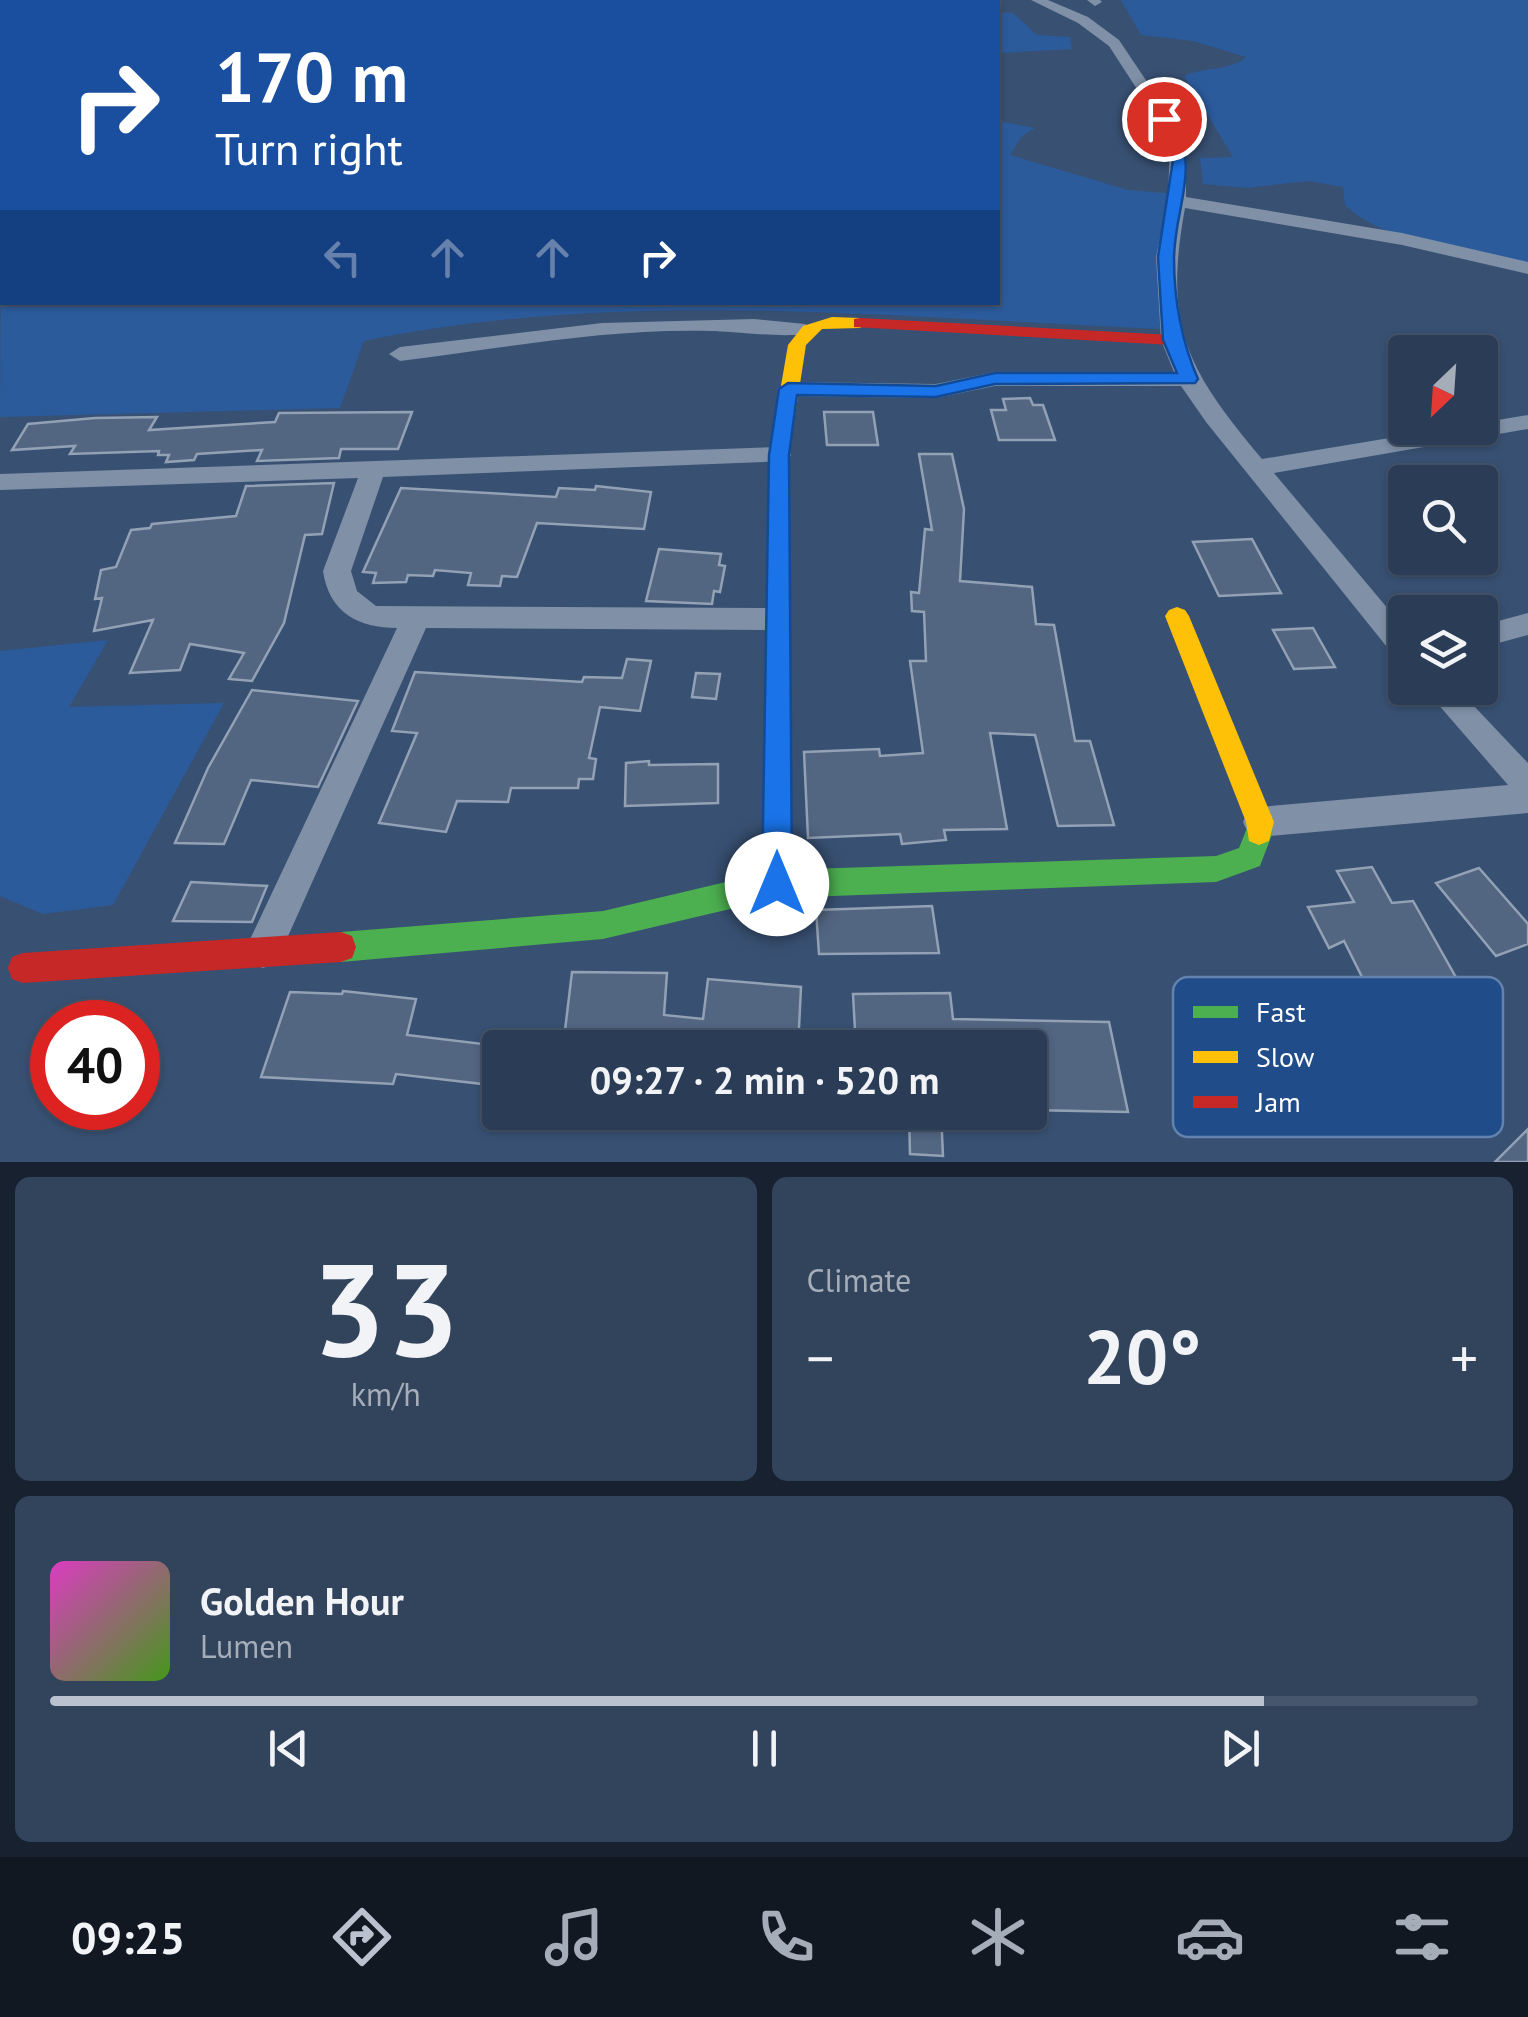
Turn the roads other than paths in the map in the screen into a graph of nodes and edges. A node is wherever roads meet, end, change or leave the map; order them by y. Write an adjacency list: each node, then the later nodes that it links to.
1 (1037, 0): 2 (street)
2 (1176, 201): 3 (street); 7 (street)
3 (1481, 258): 4 (street); 5 (street)
4 (1528, 268)
5 (1528, 276)
6 (805, 330): 7 (main road); 8 (street); 10 (main road)
7 (1172, 340): 9 (street)
8 (400, 354)
9 (1188, 379): 10 (street); 13 (street)
10 (788, 389): 12 (main road)
11 (1528, 422): 13 (street)
12 (779, 455): 14 (street); 18 (main road)
13 (1257, 468): 20 (street)
14 (373, 471): 15 (street); 17 (street)
15 (0, 482)
16 (1177, 616): 25 (main road)
17 (416, 619): 18 (street); 27 (street)
18 (776, 619): 26 (main road)
19 (1528, 624): 21 (street)
20 (1388, 628)
21 (1498, 632)
22 (1455, 705): 23 (street)
23 (1528, 785)
24 (1528, 798): 25 (street)
25 (1260, 822): 26 (main road)
26 (777, 884): 27 (main road)
27 (263, 950): 28 (main road)
28 (23, 968)

